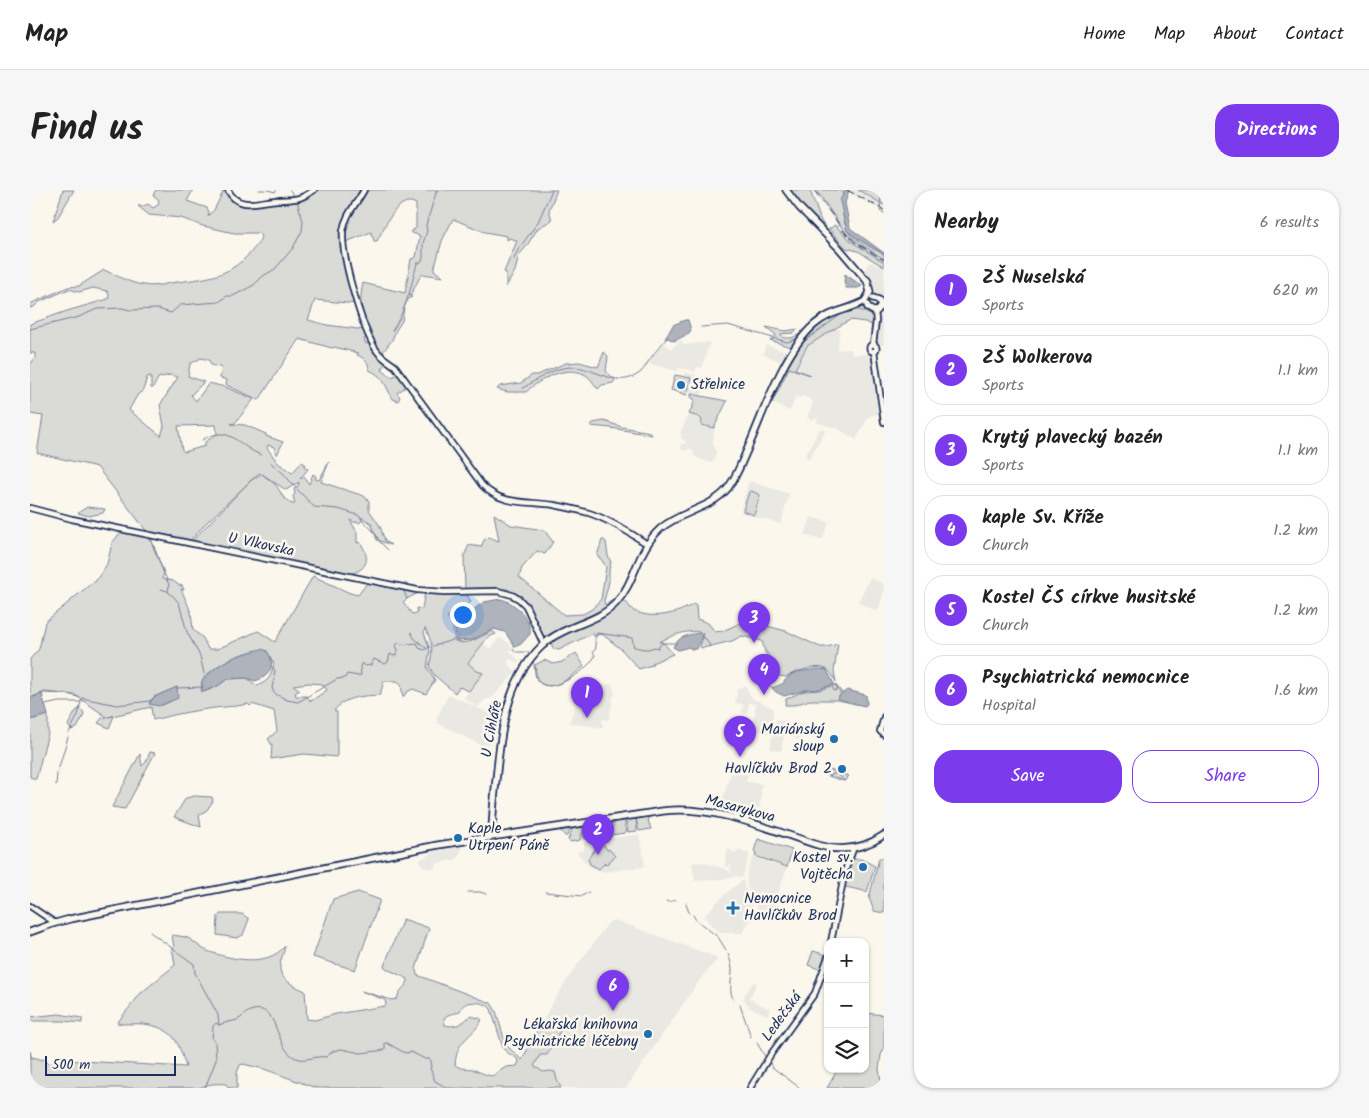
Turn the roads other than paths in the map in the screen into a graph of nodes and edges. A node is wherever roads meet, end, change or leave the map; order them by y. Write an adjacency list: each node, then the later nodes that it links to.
1 (228, 190): 2 (main road)
2 (314, 190)
3 (364, 190): 13 (main road)
4 (786, 190): 5 (main road)
5 (867, 280): 6 (main road); 8 (main road)
6 (873, 298): 7 (main road); 9 (main road)
7 (867, 304): 8 (main road); 10 (main road)
8 (852, 306): 13 (main road)
9 (882, 306): 10 (main road)
10 (875, 311): 11 (main road)
11 (884, 422)
12 (30, 508): 14 (main road, U Vlkovska)
13 (647, 544): 14 (main road, U Cihláře)
14 (544, 645): 17 (main road, U Cihláře)
15 (884, 717): 16 (main road)
16 (883, 735)
17 (493, 817): 18 (main road); 20 (main road, U Cihláře); 21 (main road)
18 (504, 834): 20 (main road, Masarykova); 22 (main road, Masarykova)
19 (884, 835): 22 (main road, Masarykova)
20 (492, 836): 21 (main road, Masarykova)
21 (481, 838): 24 (main road, Masarykova)
22 (854, 848): 26 (main road)
23 (30, 906): 24 (main road)
24 (55, 923): 25 (main road, Masarykova)
25 (30, 932)
26 (832, 938)
27 (824, 968): 28 (main road, Ledečská)
28 (750, 1088)

